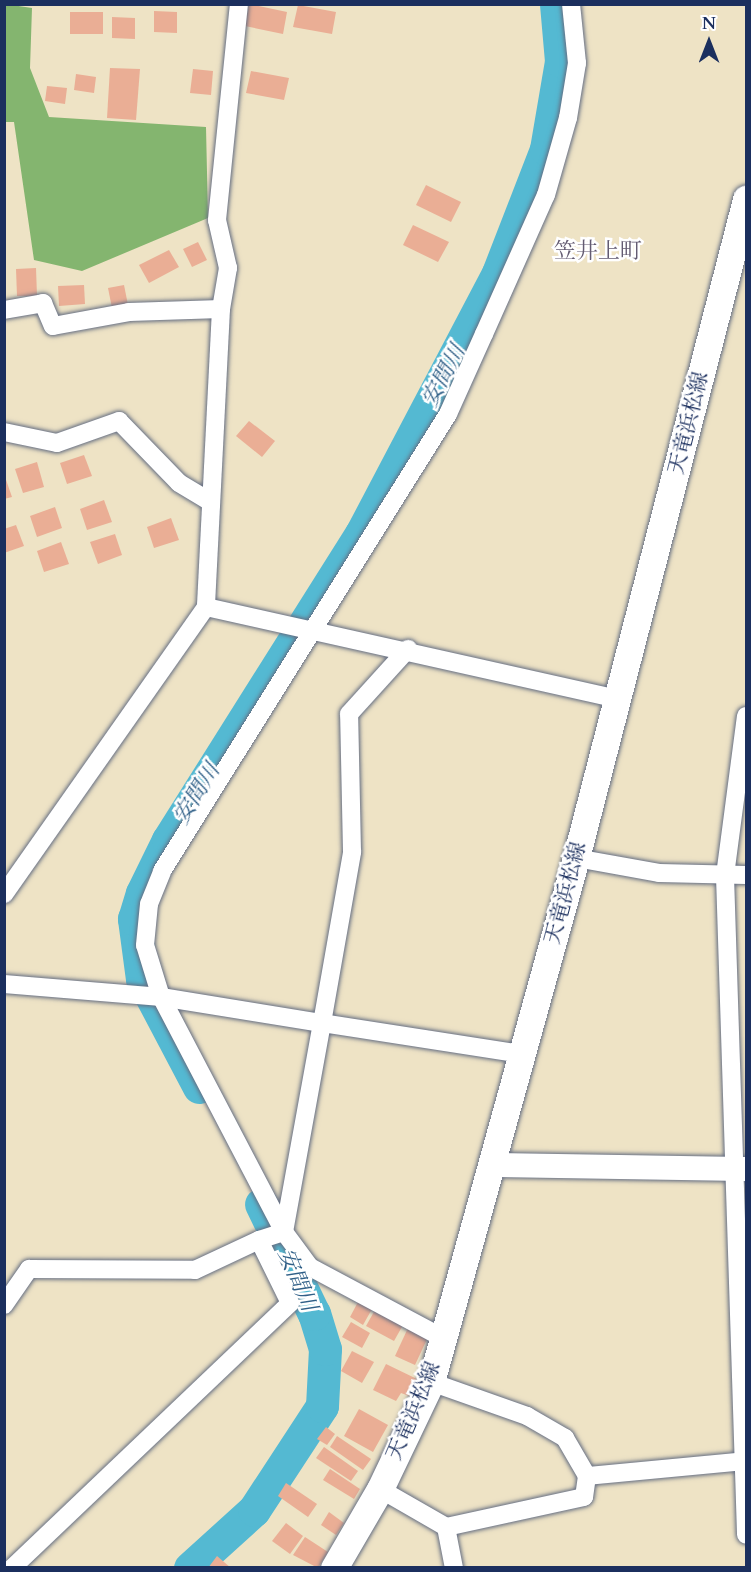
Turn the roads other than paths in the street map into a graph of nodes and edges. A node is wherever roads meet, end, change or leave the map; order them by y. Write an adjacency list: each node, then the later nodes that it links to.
1 (239, 4): 4 (street)
2 (571, 4): 9 (street)
3 (747, 199): 11 (main road, 天竜浜松線)
4 (221, 309): 5 (street); 7 (street)
5 (4, 310)
6 (4, 432): 7 (street)
7 (209, 501): 8 (street)
8 (206, 607): 9 (street); 17 (street)
9 (306, 627): 10 (street); 19 (street)
10 (408, 649): 11 (street); 20 (street)
11 (616, 699): 14 (main road, 天竜浜松線)
12 (747, 716): 13 (street)
13 (740, 794): 16 (street)
14 (576, 858): 16 (street); 21 (main road, 天竜浜松線)
15 (747, 875): 16 (street)
16 (725, 876): 23 (street)
17 (4, 894)
18 (4, 984): 19 (street)
19 (154, 996): 20 (street); 24 (street)
20 (322, 1023): 21 (street); 24 (street)
21 (522, 1054): 22 (main road, 天竜浜松線)
22 (493, 1165): 23 (street); 26 (main road, 天竜浜松線)
23 (740, 1169): 28 (street)
24 (274, 1235): 25 (street); 26 (street); 33 (street)
25 (4, 1305)
26 (443, 1338): 27 (main road, 天竜浜松線)
27 (431, 1382): 29 (street); 30 (main road, 天竜浜松線)
28 (745, 1461): 29 (street); 32 (street)
29 (587, 1476): 31 (street)
30 (380, 1489): 31 (street); 34 (main road, 天竜浜松線)
31 (446, 1527): 35 (street)
32 (747, 1535)
33 (12, 1568)
34 (334, 1568)
35 (454, 1568)

